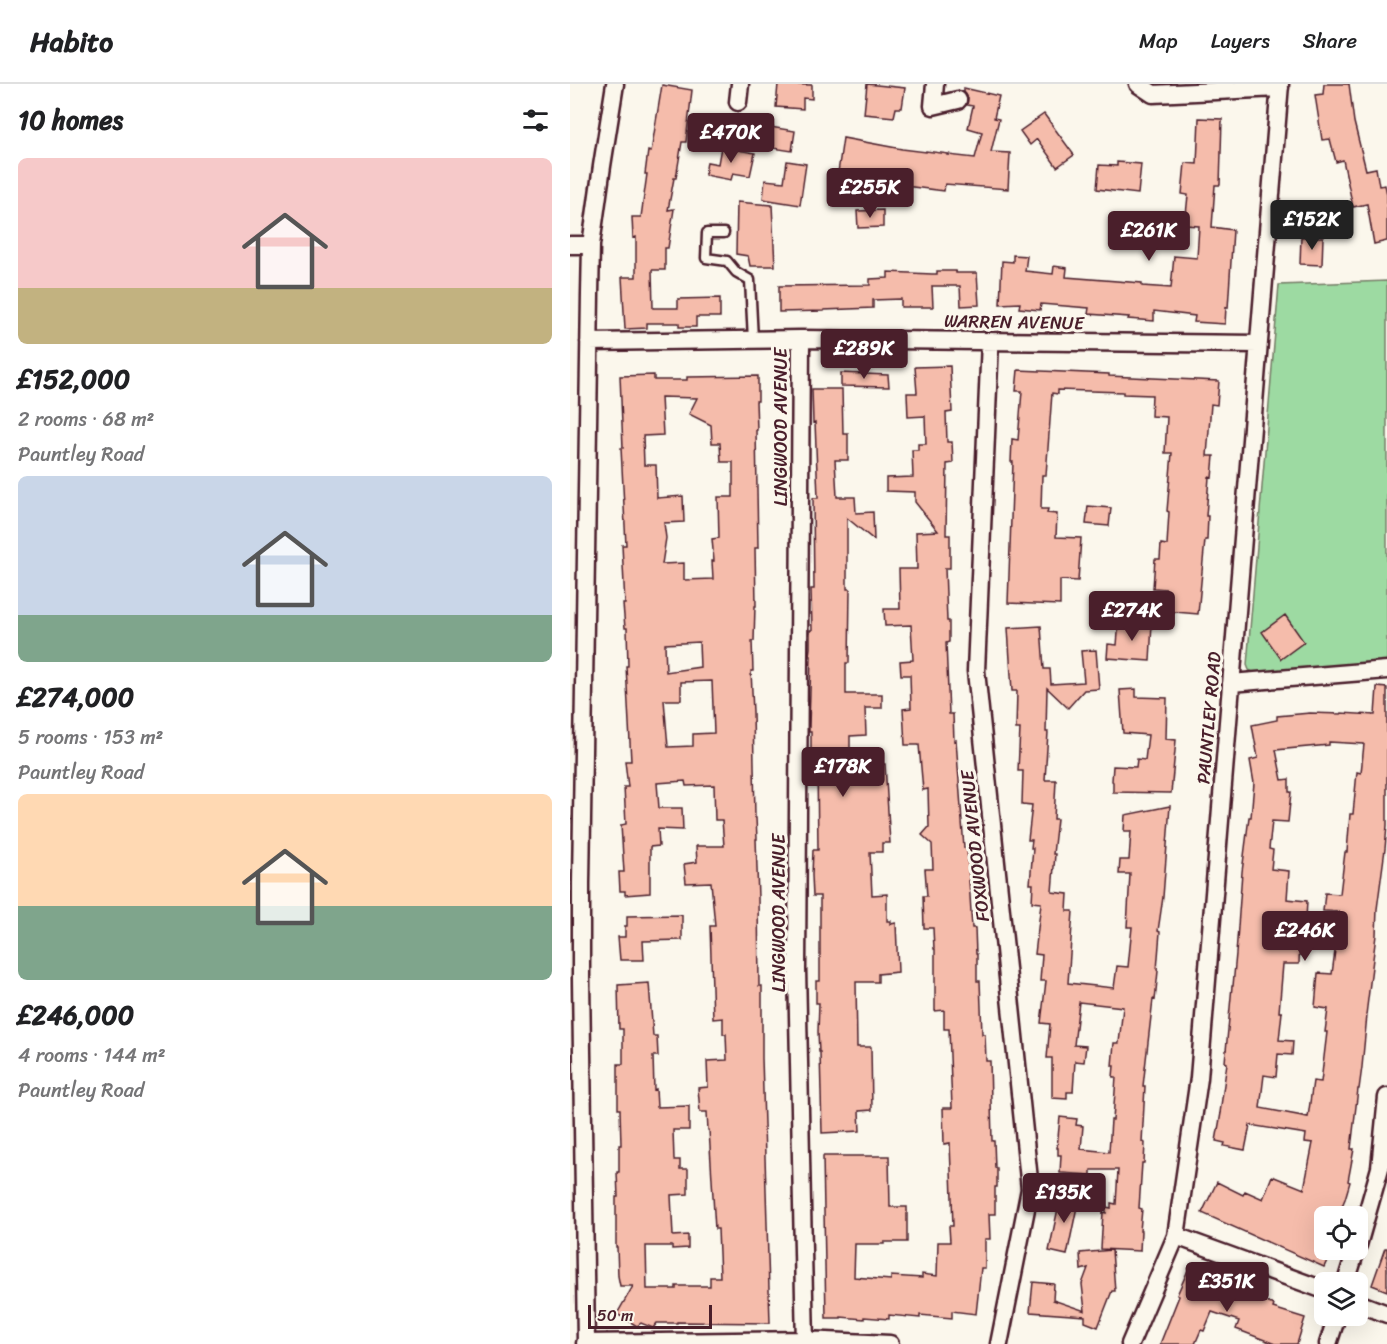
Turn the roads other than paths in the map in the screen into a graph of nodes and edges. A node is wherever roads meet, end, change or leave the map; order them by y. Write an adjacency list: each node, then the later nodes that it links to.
1 (615, 84): 10 (street)
2 (740, 84): 7 (street)
3 (935, 84): 6 (street)
4 (1138, 84): 5 (street)
5 (1280, 86): 15 (street, PAUNTLEY ROAD)
6 (958, 100)
7 (738, 102)
8 (724, 233): 12 (lane)
9 (570, 245): 10 (street)
10 (591, 245): 14 (street)
11 (801, 339): 12 (street, WARREN AVENUE); 13 (street, WARREN AVENUE); 26 (street, LINGWOOD AVENUE)
12 (753, 340): 14 (street, WARREN AVENUE)
13 (990, 341): 15 (street, WARREN AVENUE); 29 (street, FOXWOOD AVENUE)
14 (589, 342): 18 (street)
15 (1258, 344): 17 (street, PAUNTLEY ROAD)
16 (1387, 670): 17 (street)
17 (1231, 683): 21 (street, PAUNTLEY ROAD)
18 (575, 883): 27 (street)
19 (1387, 1097): 20 (street)
20 (1368, 1210)
21 (1176, 1236): 22 (street); 30 (street, PAUNTLEY ROAD)
22 (1314, 1286)
23 (1368, 1306): 24 (street)
24 (1387, 1314)
25 (1333, 1326): 31 (street)
26 (805, 1342): 27 (street); 28 (street)
27 (585, 1344)
28 (890, 1344)
29 (999, 1344)
30 (1130, 1344)
31 (1328, 1344)

